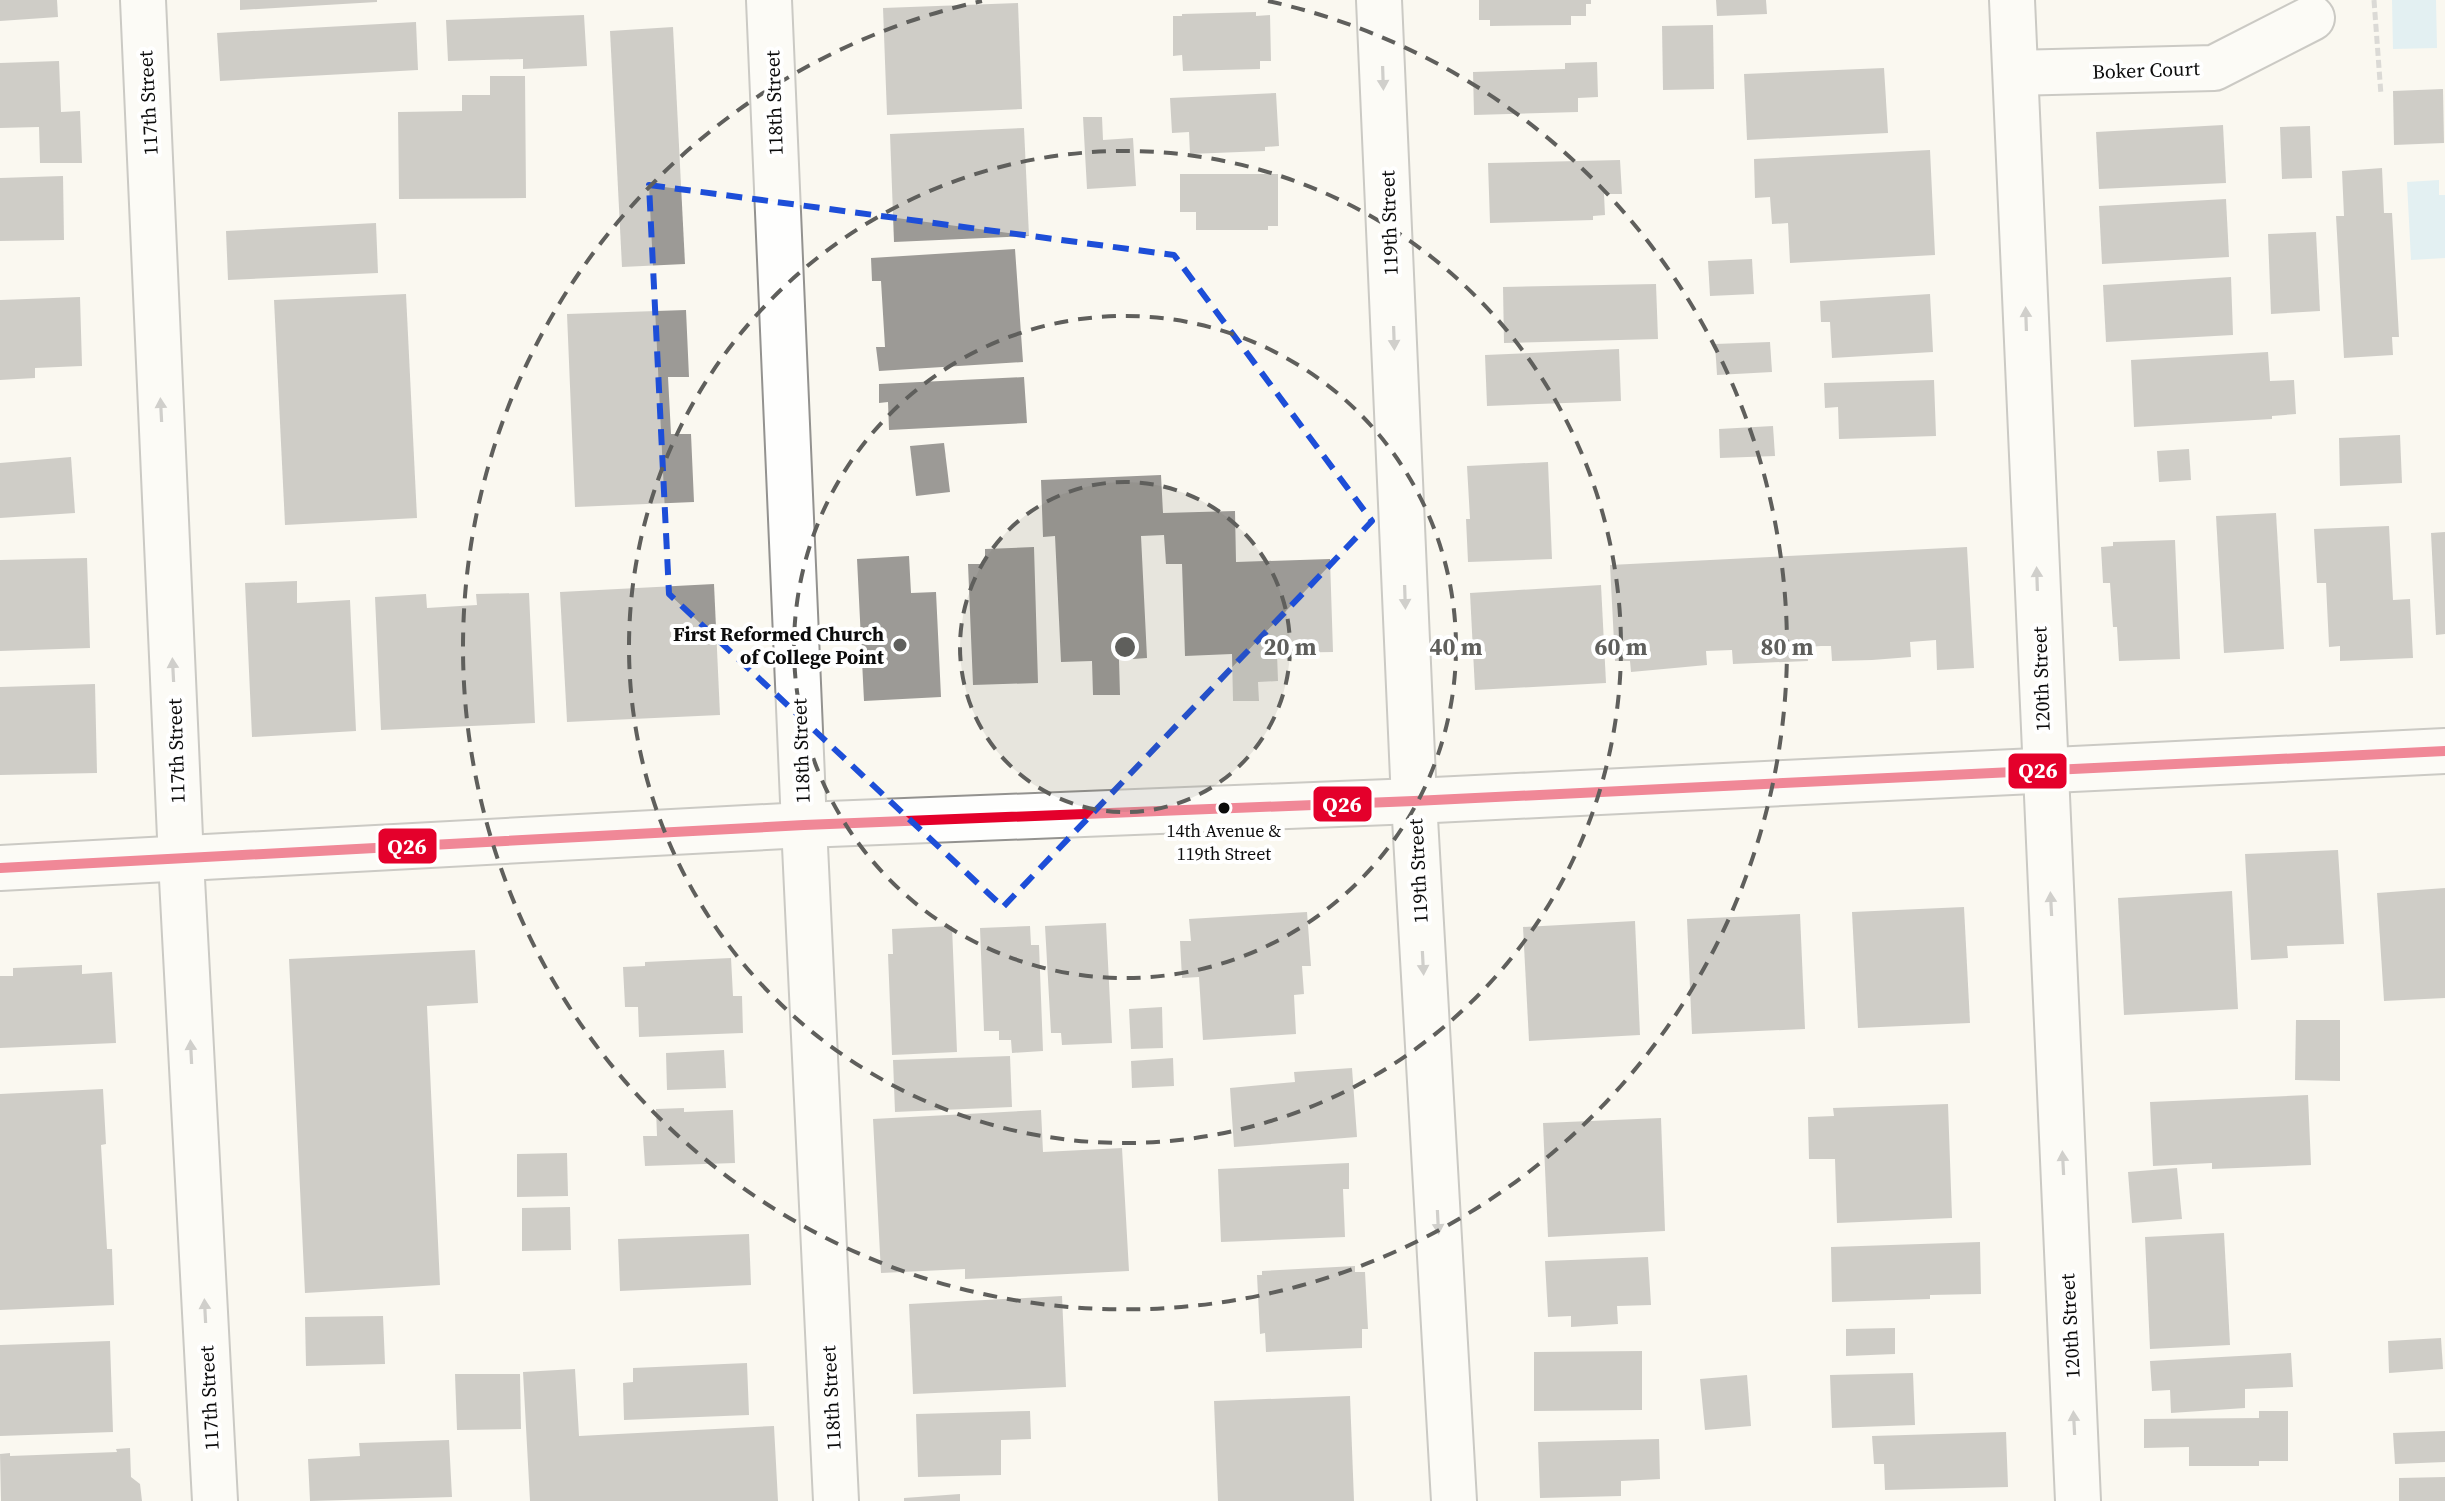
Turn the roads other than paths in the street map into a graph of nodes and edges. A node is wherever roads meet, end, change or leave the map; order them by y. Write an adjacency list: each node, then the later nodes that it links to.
1 (143, 0): 11 (street, 117th Street, one-way to 1)
2 (769, 0): 10 (street, 118th Street)
3 (1379, 0): 9 (street, 119th Street, one-way to 9)
4 (2012, 0): 6 (street, 120th Street)
5 (2312, 18): 6 (street, Boker Court)
6 (2016, 73): 8 (street, 120th Street, one-way to 6)
7 (2445, 751): 8 (street)
8 (2045, 769): 9 (street); 16 (street, 120th Street, one-way to 8)
9 (1414, 801): 10 (street); 15 (street, 119th Street, one-way to 15)
10 (804, 825): 11 (street); 14 (street, 118th Street)
11 (181, 860): 12 (street); 13 (street, 117th Street, one-way to 11)
12 (0, 868)
13 (215, 1501)
14 (836, 1501)
15 (1454, 1501)
16 (2078, 1501)

